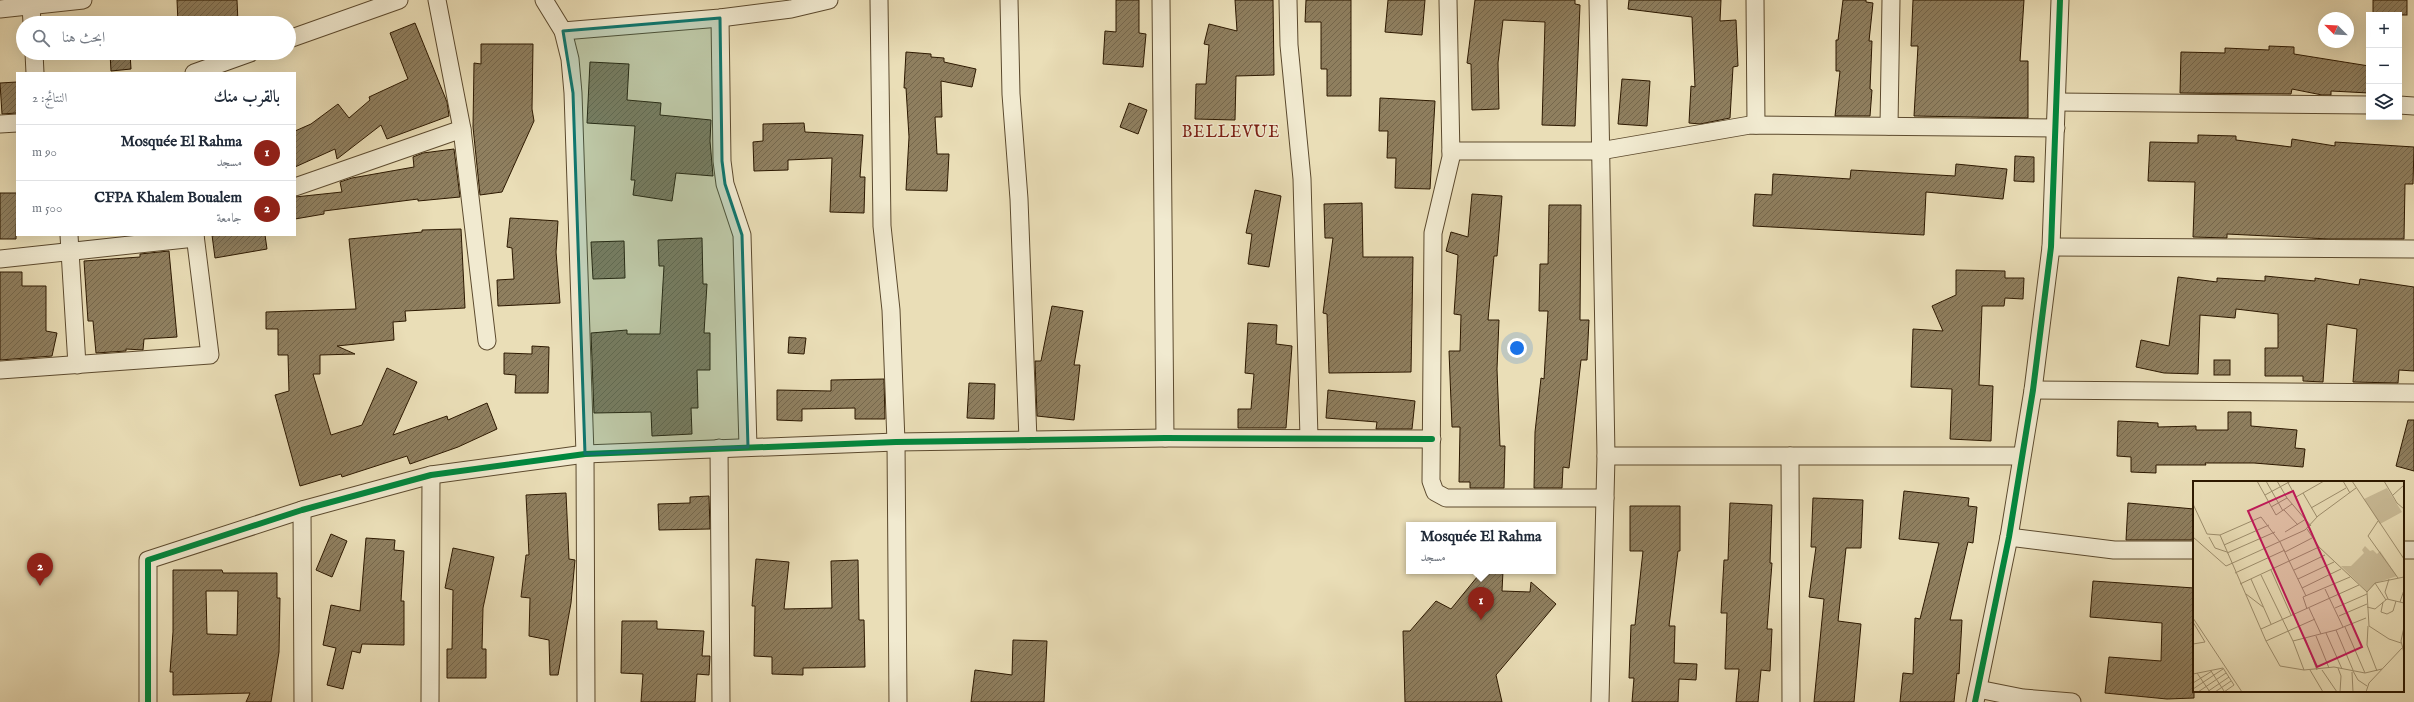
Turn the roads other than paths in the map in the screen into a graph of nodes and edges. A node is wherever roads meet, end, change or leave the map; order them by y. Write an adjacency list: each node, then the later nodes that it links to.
1 (83, 0): 16 (street)
2 (399, 0): 19 (street)
3 (437, 0): 33 (street)
4 (544, 0): 18 (street)
5 (829, 0): 17 (street)
6 (879, 0): 52 (street)
7 (1009, 0): 51 (street)
8 (1162, 0): 48 (street)
9 (1288, 0): 49 (street)
10 (1448, 0): 34 (street)
11 (1598, 0): 35 (street)
12 (1755, 0): 30 (street)
13 (1891, 0): 31 (street)
14 (2060, 0): 24 (street)
15 (0, 9): 16 (street)
16 (31, 15)
17 (720, 18): 18 (street); 53 (street)
18 (563, 31): 55 (street)
19 (296, 37)
20 (34, 60): 22 (street)
21 (230, 60): 23 (street)
22 (35, 72)
23 (197, 72)
24 (2057, 102): 25 (street); 32 (street)
25 (2366, 105)
26 (2402, 105): 27 (street)
27 (2414, 106)
28 (16, 123): 29 (street)
29 (0, 124)
30 (1756, 125): 31 (street); 35 (street)
31 (1889, 126): 32 (street)
32 (2056, 128): 39 (street)
33 (462, 129): 36 (street); 43 (street)
34 (1451, 151): 35 (street); 50 (street)
35 (1600, 151): 56 (street)
36 (296, 187)
37 (69, 236): 41 (street)
38 (195, 237): 41 (street); 44 (street)
39 (2051, 247): 40 (street); 46 (street)
40 (2414, 249)
41 (71, 253): 42 (street); 44 (street)
42 (0, 259)
43 (487, 341)
44 (77, 365): 45 (street)
45 (0, 370)
46 (2033, 390): 47 (street); 58 (street)
47 (2414, 393)
48 (1165, 438): 49 (street); 51 (street)
49 (1310, 438): 50 (street)
50 (1432, 438): 60 (street)
51 (1028, 440): 52 (street)
52 (896, 442): 53 (street); 70 (street)
53 (748, 447): 54 (street)
54 (719, 448): 55 (street); 69 (street)
55 (585, 454): 59 (street); 68 (street)
56 (1606, 456): 57 (street); 60 (street)
57 (1790, 456): 58 (street); 72 (street)
58 (2021, 456): 62 (street)
59 (431, 475): 61 (street); 67 (street)
60 (1605, 498): 71 (street)
61 (302, 510): 65 (street); 66 (street)
62 (2009, 537): 63 (street); 64 (street)
63 (2193, 550)
64 (1977, 695): 73 (street)
65 (148, 702)
66 (303, 702)
67 (430, 702)
68 (586, 702)
69 (721, 702)
70 (898, 702)
71 (1600, 702)
72 (1791, 702)
73 (2072, 702)

